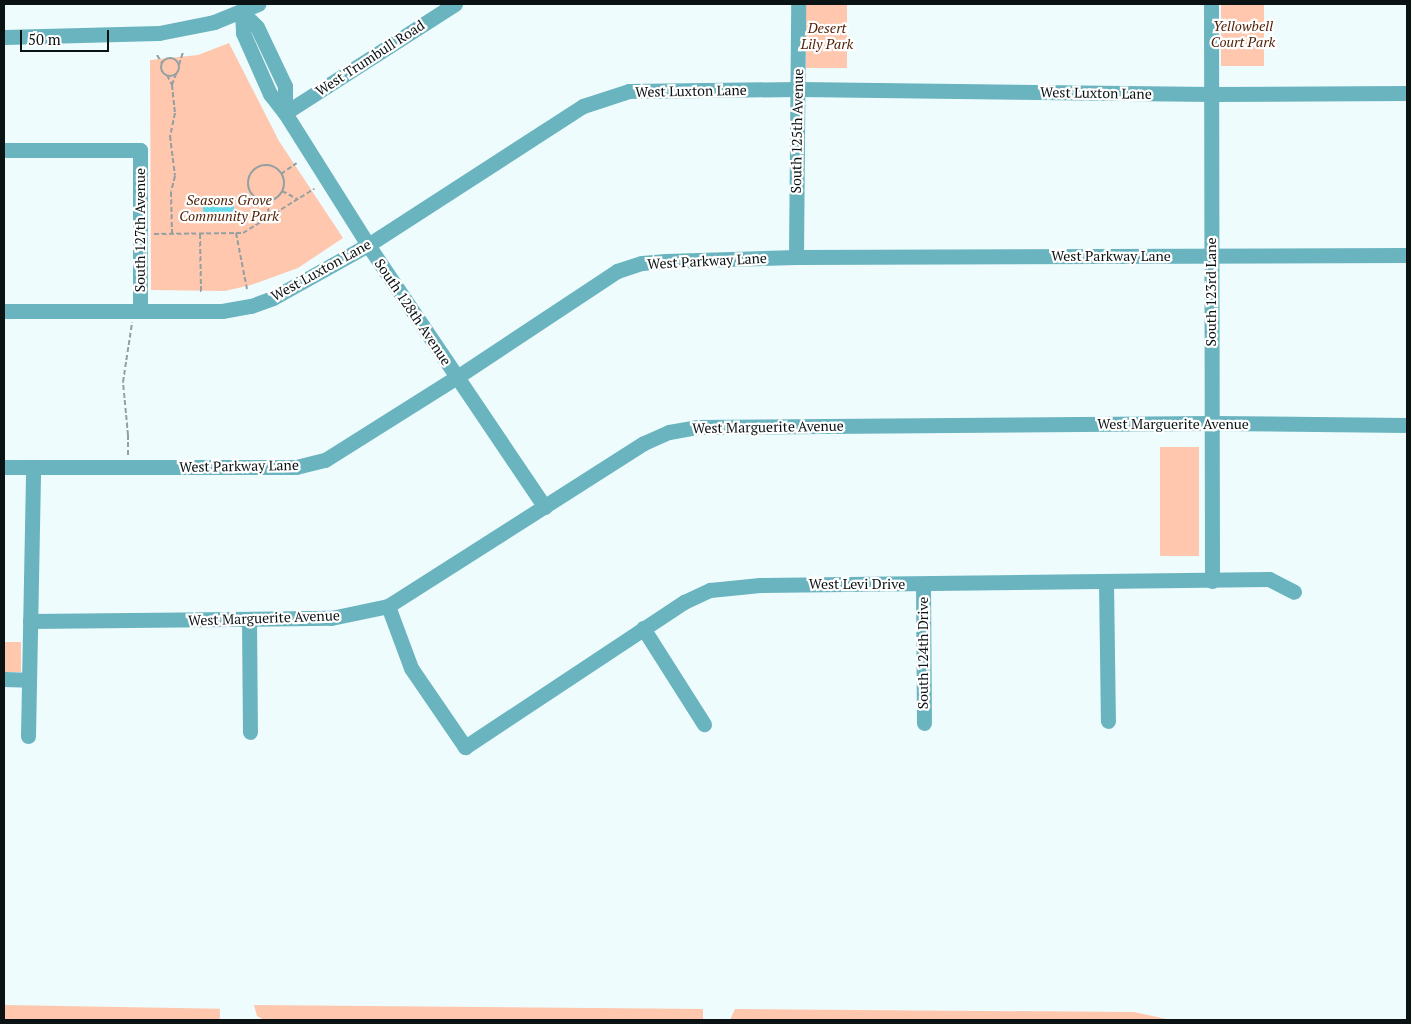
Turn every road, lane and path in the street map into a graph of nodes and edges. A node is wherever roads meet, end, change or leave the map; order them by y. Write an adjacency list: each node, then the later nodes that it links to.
1 (258, 4): 5 (street)
2 (455, 4): 19 (street, West Trumbull Road)
3 (798, 4): 16 (street, South 125th Avenue)
4 (1211, 4): 18 (street, South 123rd Lane)
5 (242, 12): 6 (street); 19 (street, South 128th Avenue)
6 (4, 37)
7 (183, 52): 12 (path)
8 (169, 54): 10 (path)
9 (157, 55): 11 (path)
10 (169, 58): 11 (path); 12 (path)
11 (162, 64): 14 (path)
12 (179, 65): 13 (path)
13 (176, 74): 14 (path); 15 (path)
14 (166, 75): 15 (path)
15 (172, 85): 30 (path)
16 (798, 89): 18 (street, West Luxton Lane); 32 (street, West Luxton Lane); 35 (street, South 125th Avenue)
17 (1407, 93): 18 (street, West Luxton Lane)
18 (1212, 94): 34 (street, South 123rd Lane)
19 (285, 113): 32 (street, South 128th Avenue)
20 (4, 150): 40 (street, South 127th Avenue)
21 (297, 163): 22 (path)
22 (281, 174): 24 (path); 26 (path)
23 (314, 189): 25 (path)
24 (282, 191): 25 (path); 26 (path)
25 (297, 200): 27 (path)
26 (267, 201): 27 (path)
27 (270, 217): 28 (path)
28 (236, 233): 31 (path); 36 (path)
29 (152, 234): 30 (path)
30 (172, 234): 31 (path)
31 (200, 234): 37 (path)
32 (368, 246): 40 (street, West Luxton Lane); 41 (street, South 128th Avenue)
33 (1407, 255): 34 (street, West Parkway Lane)
34 (1210, 256): 35 (street, West Parkway Lane); 42 (street, South 123rd Lane)
35 (796, 257): 41 (street, West Parkway Lane)
36 (247, 289)
37 (201, 294)
38 (4, 311): 39 (street, West Luxton Lane)
39 (123, 311): 40 (street, West Luxton Lane); 46 (path)
40 (140, 311)
41 (457, 377): 46 (street, West Parkway Lane); 47 (street, South 128th Avenue)
42 (1212, 423): 43 (street, West Marguerite Avenue); 47 (street, West Marguerite Avenue); 48 (street, South 123rd Lane)
43 (1407, 424)
44 (4, 466): 45 (street, West Parkway Lane)
45 (33, 467): 46 (street, West Parkway Lane); 54 (street)
46 (128, 467)
47 (545, 507): 52 (street, West Marguerite Avenue)
48 (1212, 581): 49 (street, West Levi Drive); 51 (street, West Levi Drive)
49 (1106, 582): 50 (street, West Levi Drive); 58 (street)
50 (923, 584): 55 (street, West Levi Drive); 59 (street, South 124th Drive)
51 (1294, 592)
52 (388, 606): 53 (street, West Marguerite Avenue); 55 (street, West Levi Drive)
53 (249, 620): 54 (street, West Marguerite Avenue); 61 (street)
54 (30, 621): 57 (street)
55 (643, 628): 60 (street)
56 (4, 679): 57 (street)
57 (28, 680): 62 (street)
58 (1108, 721)
59 (924, 722)
60 (704, 724)
61 (250, 732)
62 (28, 736)

